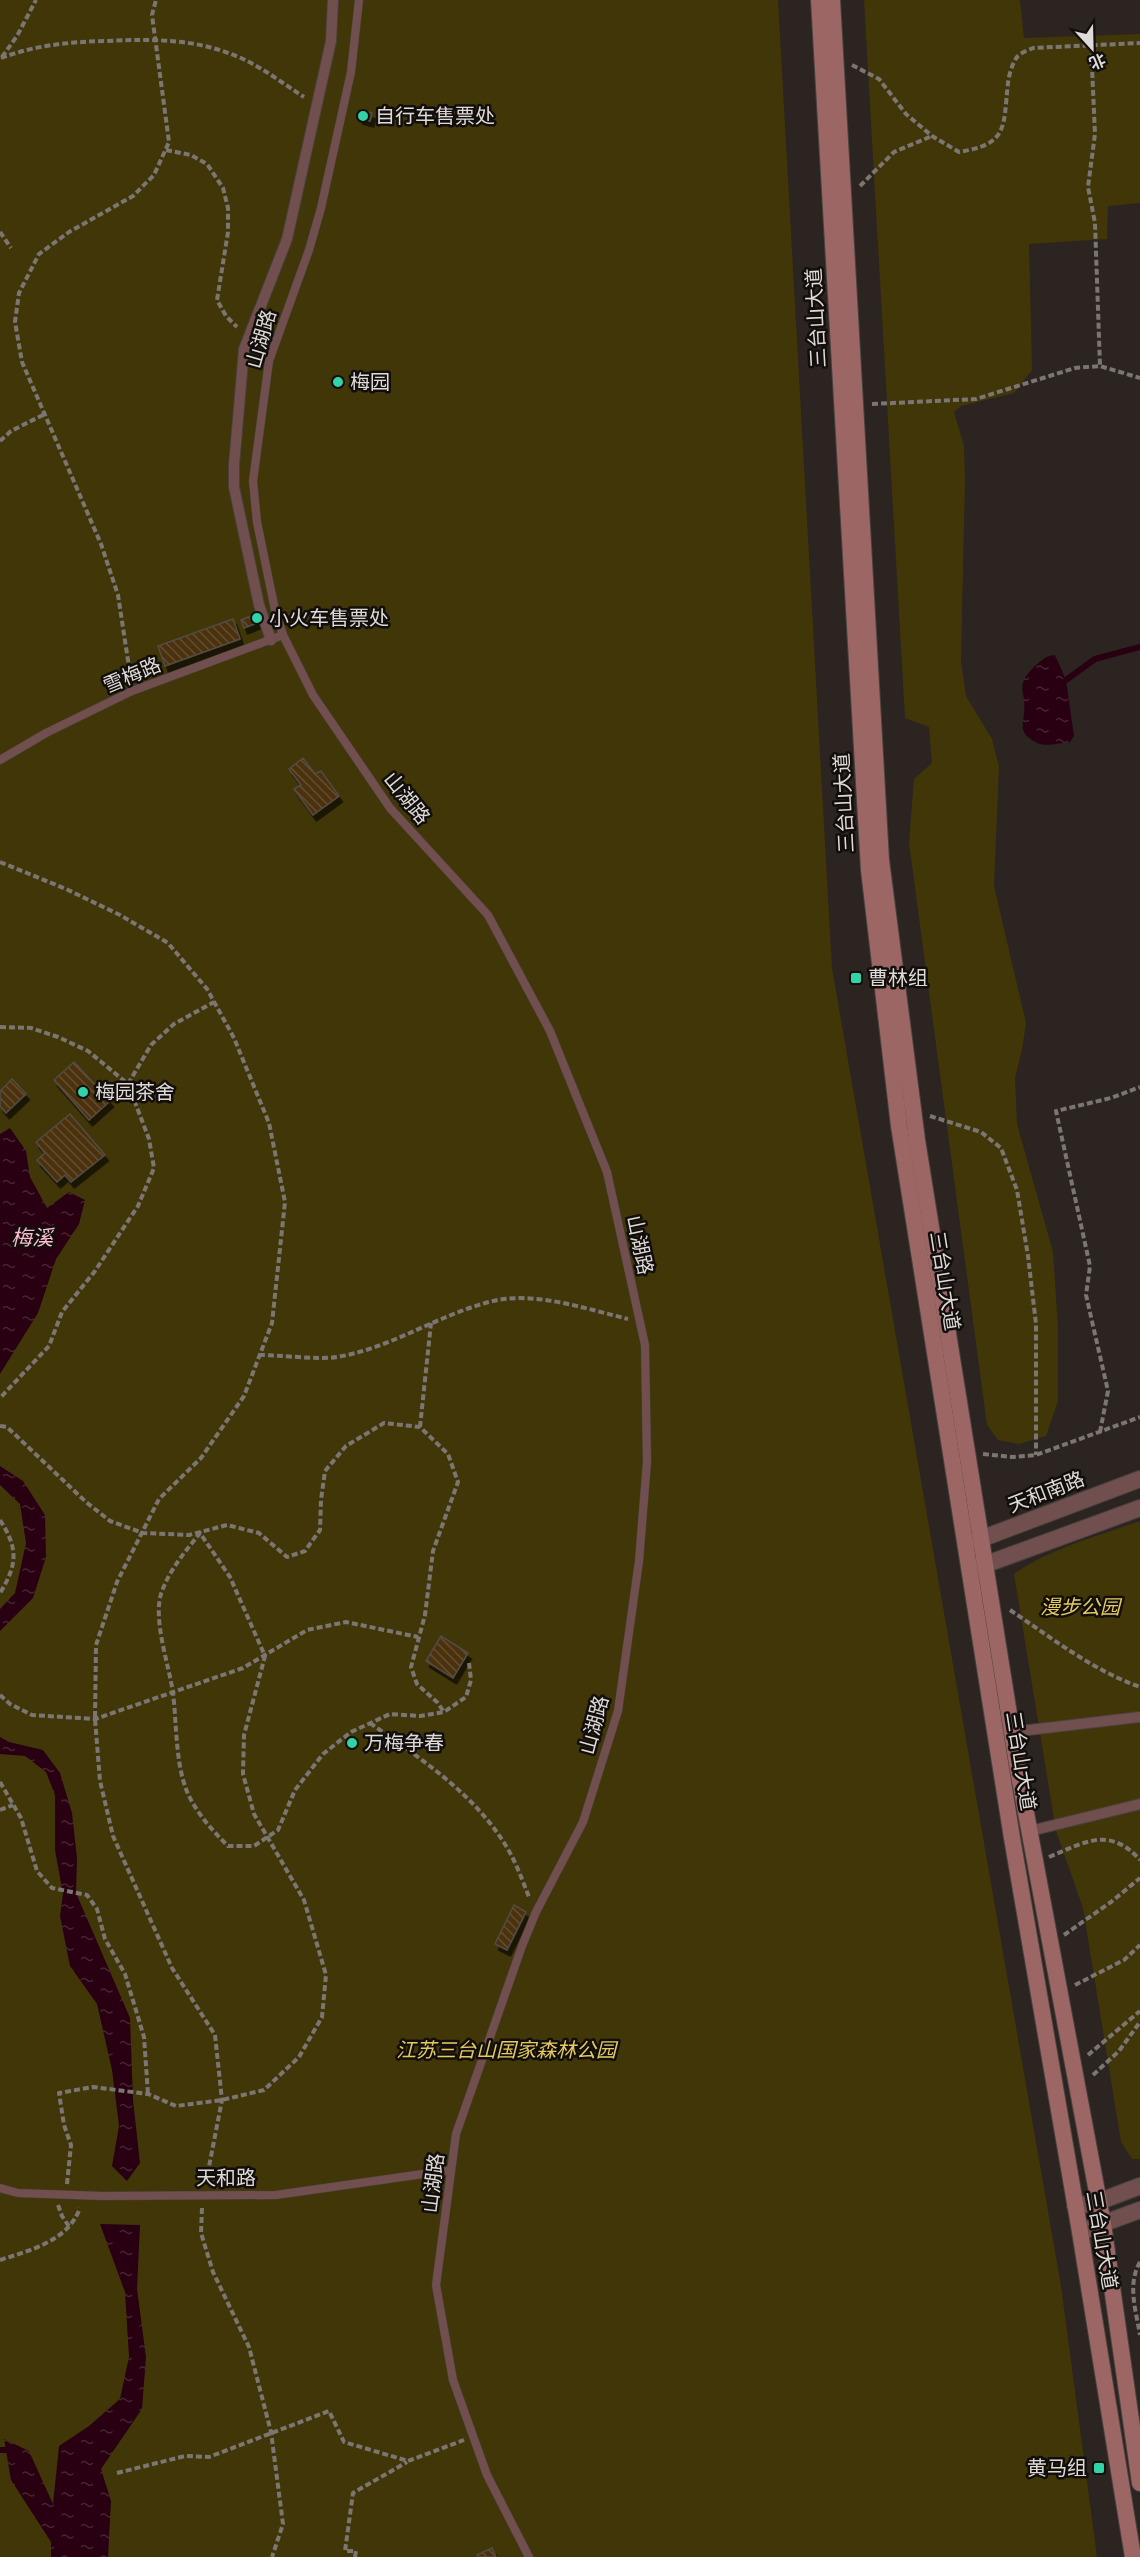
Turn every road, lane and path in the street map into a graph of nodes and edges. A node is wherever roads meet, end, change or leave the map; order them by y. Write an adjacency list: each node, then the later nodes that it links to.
1 (36, 0): 11 (path)
2 (156, 0): 7 (path)
3 (333, 0): 12 (street)
4 (359, 0): 24 (lane, 山湖路)
5 (819, 0): 49 (main road, 三台山大道)
6 (832, 0): 10 (main road, 三台山大道)
7 (154, 39): 11 (path); 12 (path); 14 (path)
8 (1140, 43): 9 (path)
9 (1091, 45): 13 (path); 19 (path)
10 (835, 57): 13 (path); 15 (main road, 三台山大道)
11 (1, 59)
12 (318, 106): 18 (street)
13 (932, 136): 15 (path)
14 (166, 150): 18 (path); 22 (path)
15 (844, 205): 21 (main road, 三台山大道)
16 (0, 232): 17 (path)
17 (11, 248)
18 (247, 337): 25 (street)
19 (1100, 366): 20 (path); 21 (path)
20 (1140, 378)
21 (855, 405): 33 (main road, 三台山大道)
22 (45, 414): 23 (path); 26 (path)
23 (0, 441)
24 (284, 635): 25 (lane, 雪梅路); 34 (lane, 山湖路)
25 (271, 640): 26 (lane, 雪梅路)
26 (132, 691): 27 (lane, 雪梅路)
27 (0, 760)
28 (0, 862): 29 (path)
29 (214, 1002): 31 (path); 36 (path)
30 (0, 1028): 31 (path)
31 (128, 1084): 37 (path)
32 (1140, 1088): 41 (path)
33 (913, 1112): 42 (main road, 三台山大道); 43 (path)
34 (640, 1322): 35 (path); 74 (lane, 山湖路)
35 (431, 1323): 36 (path); 40 (path)
36 (260, 1355): 47 (path)
37 (0, 1398)
38 (1140, 1418): 41 (path)
39 (0, 1426): 47 (path)
40 (420, 1427): 48 (path); 54 (path)
41 (1100, 1432): 43 (path)
42 (967, 1452): 43 (path); 49 (main road, 三台山大道)
43 (1036, 1455)
44 (1140, 1479): 49 (street, 天和南路)
45 (1140, 1508): 50 (street)
46 (0, 1520): 52 (path)
47 (143, 1533): 48 (path); 62 (path)
48 (200, 1533): 55 (path); 58 (path)
49 (974, 1542): 50 (main road, 三台山大道); 51 (main road, 三台山大道)
50 (986, 1564): 51 (street); 53 (main road, 三台山大道)
51 (970, 1571): 92 (main road, 三台山大道)
52 (0, 1593)
53 (991, 1597): 57 (path); 64 (main road, 三台山大道)
54 (417, 1637): 55 (path); 60 (path)
55 (265, 1656): 58 (path); 70 (path)
56 (468, 1663): 60 (path)
57 (1140, 1687)
58 (173, 1692): 62 (path); 70 (path)
59 (0, 1695): 62 (path)
60 (444, 1712): 63 (path)
61 (1140, 1717): 64 (street)
62 (94, 1719): 83 (path)
63 (370, 1723): 70 (path); 74 (path)
64 (1012, 1732): 69 (main road, 三台山大道)
65 (0, 1782): 67 (path)
66 (1140, 1804): 69 (street)
67 (13, 1805): 68 (path); 82 (path)
68 (0, 1810)
69 (1030, 1831): 72 (main road, 三台山大道)
70 (268, 1837): 83 (path)
71 (1140, 1860): 72 (path)
72 (1035, 1862): 75 (main road, 三台山大道)
73 (1140, 1878): 75 (path)
74 (536, 1912): 84 (lane, 山湖路)
75 (1051, 1944): 77 (main road, 三台山大道)
76 (1140, 1945): 77 (path)
77 (1060, 1993): 80 (main road, 三台山大道)
78 (1140, 2011): 80 (path)
79 (1140, 2022): 81 (path)
80 (1073, 2067): 81 (main road, 三台山大道)
81 (1077, 2089): 91 (main road, 三台山大道)
82 (148, 2094): 83 (path); 88 (path)
83 (222, 2100): 89 (path)
84 (451, 2170): 89 (lane, 天和路); 101 (lane, 山湖路)
85 (1140, 2186): 91 (street)
86 (0, 2188): 87 (lane, 天和路)
87 (55, 2194): 88 (lane, 天和路); 95 (path)
88 (66, 2195): 90 (lane, 天和路)
89 (203, 2195): 90 (lane, 天和路); 100 (path)
90 (84, 2196): 95 (path)
91 (1098, 2202): 92 (street); 94 (main road, 三台山大道)
92 (1075, 2206): 96 (main road, 三台山大道)
93 (1140, 2210): 94 (street)
94 (1103, 2224): 96 (street); 104 (main road, 三台山大道)
95 (70, 2228): 97 (path)
96 (1080, 2232): 108 (main road, 三台山大道)
97 (0, 2260)
98 (1140, 2262): 99 (path)
99 (1140, 2335)
100 (271, 2432): 102 (path); 103 (path); 105 (path)
101 (473, 2436): 102 (path); 107 (lane, 山湖路)
102 (408, 2461): 106 (path)
103 (117, 2473)
104 (1140, 2482)
105 (272, 2557)
106 (355, 2557)
107 (529, 2557)
108 (1133, 2557)

